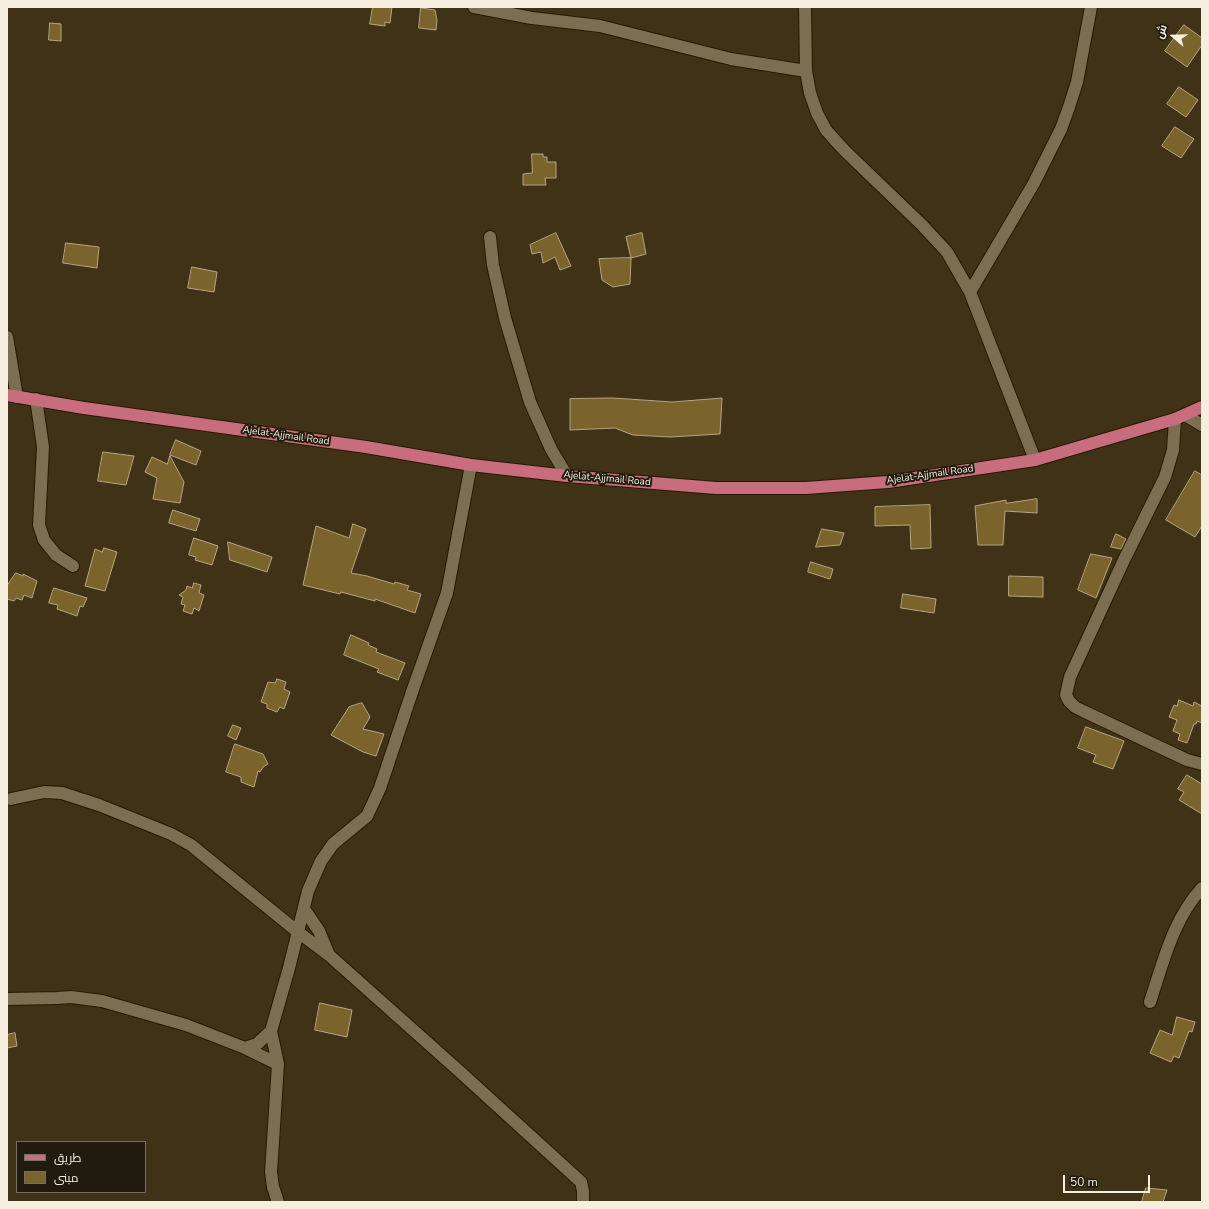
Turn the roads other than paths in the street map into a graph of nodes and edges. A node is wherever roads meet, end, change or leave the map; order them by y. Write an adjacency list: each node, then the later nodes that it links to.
1 (474, 7): 4 (street)
2 (805, 7): 4 (street)
3 (1091, 7): 6 (street)
4 (806, 71): 6 (street)
5 (490, 238): 15 (street)
6 (970, 292): 13 (street)
7 (7, 337): 8 (street)
8 (12, 396): 9 (main road, Ajelat-Ajjmail Road)
9 (36, 399): 14 (main road, Ajelat-Ajjmail Road); 16 (street)
10 (1202, 407): 11 (main road, Ajelat-Ajjmail Road)
11 (1180, 417): 12 (street); 13 (main road, Ajelat-Ajjmail Road); 17 (street)
12 (1202, 425)
13 (1035, 460): 15 (main road, Ajelat-Ajjmail Road)
14 (471, 465): 15 (main road, Ajelat-Ajjmail Road); 20 (street)
15 (567, 476)
16 (73, 566)
17 (1202, 764)
18 (11, 799): 21 (street)
19 (1202, 888): 24 (street)
20 (304, 909): 21 (street); 22 (street)
21 (298, 932): 22 (street); 25 (street)
22 (330, 956): 29 (street)
23 (7, 999): 26 (street)
24 (1150, 1002)
25 (271, 1031): 26 (street); 27 (street)
26 (245, 1048): 27 (street)
27 (278, 1064): 28 (street)
28 (278, 1202)
29 (583, 1202)

